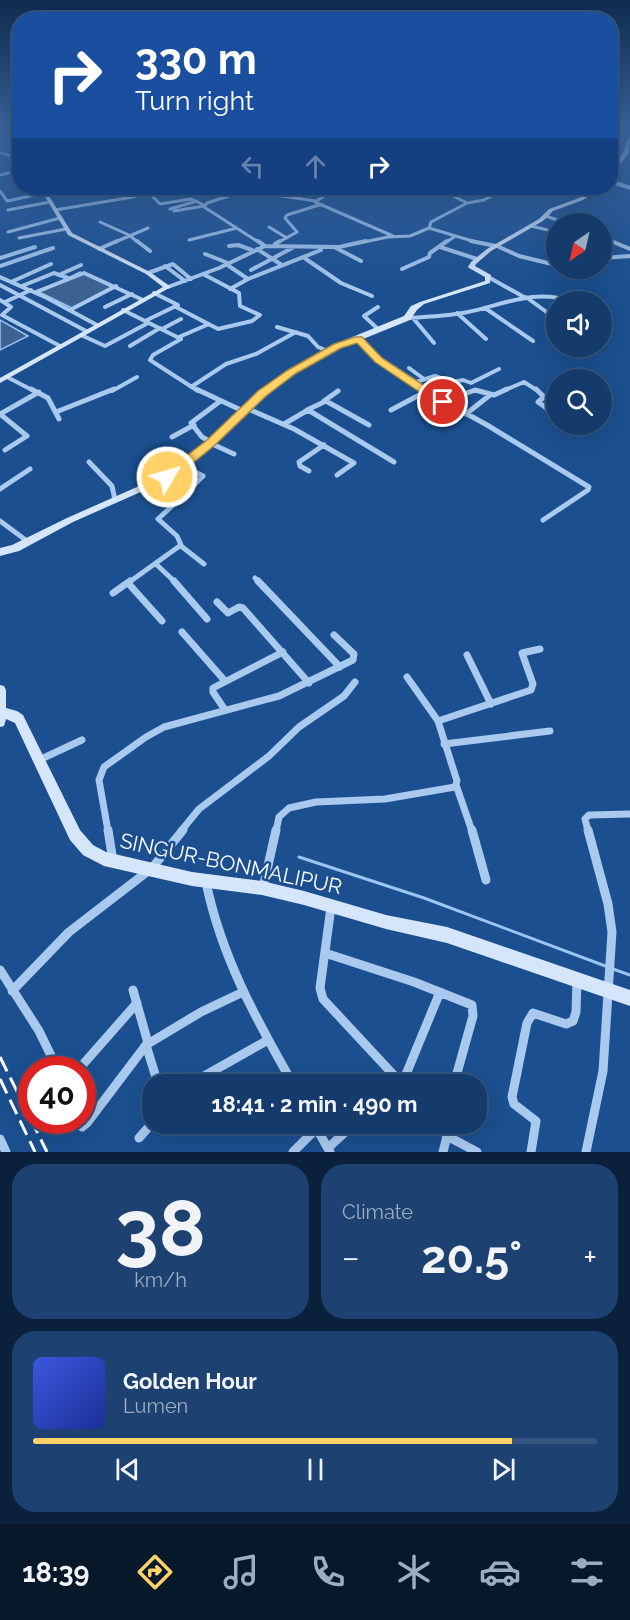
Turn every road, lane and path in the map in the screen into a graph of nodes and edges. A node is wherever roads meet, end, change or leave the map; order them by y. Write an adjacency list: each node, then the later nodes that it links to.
1 (0, 191): 2 (street)
2 (27, 195)
3 (46, 195): 14 (street)
4 (126, 195): 19 (street)
5 (154, 195): 12 (street)
6 (231, 195): 16 (street)
7 (276, 195): 13 (street)
8 (325, 195): 13 (street)
9 (452, 195): 15 (street)
10 (494, 195): 15 (street)
11 (586, 195): 20 (street)
12 (198, 201): 16 (street); 16 (street)
13 (315, 201): 17 (street)
14 (50, 202): 18 (street); 19 (street)
15 (467, 203): 28 (street)
16 (204, 205): 27 (street)
17 (319, 205): 33 (street); 36 (street)
18 (8, 210)
19 (55, 210): 22 (street)
20 (548, 213)
21 (546, 216): 24 (street)
22 (60, 218): 29 (street); 31 (street)
23 (100, 222): 32 (street)
24 (531, 226): 30 (street); 42 (street)
25 (269, 227): 36 (street)
26 (148, 228): 32 (street)
27 (237, 228): 37 (street); 41 (street)
28 (429, 228): 33 (street); 34 (street)
29 (66, 230): 35 (street); 49 (street)
30 (546, 230)
31 (8, 232)
32 (129, 236): 49 (street); 52 (street)
33 (393, 236): 48 (street)
34 (454, 237): 42 (street); 45 (street)
35 (19, 238)
36 (287, 238): 39 (street)
37 (189, 240)
38 (612, 242): 50 (street)
39 (275, 244): 41 (street); 44 (street)
40 (229, 246): 51 (street)
41 (266, 246): 51 (street)
42 (497, 246): 59 (street); 61 (street)
43 (35, 247): 57 (street)
44 (294, 247): 47 (street); 58 (street)
45 (440, 247): 59 (street); 68 (street)
46 (53, 248): 66 (street)
47 (324, 248): 48 (street); 55 (street)
48 (335, 248): 60 (street)
49 (99, 249): 70 (street)
50 (630, 249)
51 (254, 250): 58 (street); 63 (street)
52 (150, 251)
53 (205, 254): 63 (street)
54 (630, 256): 56 (street)
55 (303, 257): 65 (street); 90 (street)
56 (612, 257)
57 (0, 258)
58 (271, 258): 65 (street); 69 (street)
59 (477, 260): 75 (street)
60 (361, 261)
61 (546, 263)
62 (51, 264): 79 (street)
63 (227, 264): 72 (street); 77 (street)
64 (81, 265): 71 (street)
65 (282, 265): 77 (street)
66 (0, 266)
67 (165, 266): 70 (street); 76 (street); 78 (street)
68 (402, 269)
69 (251, 270)
70 (148, 273): 83 (street)
71 (61, 274): 74 (street); 81 (street)
72 (203, 274): 76 (street); 84 (street)
73 (0, 277): 79 (street)
74 (68, 278): 82 (street); 85 (street)
75 (490, 278): 91 (street); 103 (street)
76 (191, 279): 78 (street)
77 (248, 279): 84 (street)
78 (184, 281): 83 (street)
79 (11, 282): 81 (street)
80 (0, 285): 88 (street)
81 (22, 286): 85 (street)
82 (116, 286): 87 (street); 98 (street)
83 (168, 287): 86 (street)
84 (230, 289): 106 (street)
85 (34, 291): 88 (street); 98 (street)
86 (154, 293): 92 (street); 95 (street)
87 (132, 294): 92 (street); 94 (street)
88 (21, 295): 93 (street); 112 (street)
89 (546, 295): 91 (street)
90 (372, 296)
91 (525, 297): 97 (street); 100 (street)
92 (142, 300): 99 (street)
93 (2, 301): 101 (street)
94 (105, 307)
95 (176, 307): 105 (street); 106 (street)
96 (378, 308): 110 (street)
97 (485, 308): 102 (street); 116 (street)
98 (70, 310): 107 (street)
99 (123, 310): 105 (street); 107 (street)
100 (546, 312)
101 (1, 313): 118 (street)
102 (457, 313): 103 (street); 115 (street)
103 (410, 318): 110 (street); 117 (street)
104 (181, 319): 109 (street)
105 (147, 322): 109 (street); 112 (street)
106 (209, 324): 113 (street)
107 (97, 325): 112 (street)
108 (277, 327): 111 (street)
109 (161, 329): 113 (street); 119 (street)
110 (378, 329): 114 (street)
111 (296, 332): 120 (street); 128 (street)
112 (83, 333): 118 (street)
113 (179, 337): 128 (street)
114 (359, 339): 120 (street); 127 (street)
115 (486, 339)
116 (533, 341)
117 (434, 343)
118 (60, 346): 123 (street)
119 (130, 346)
120 (328, 351): 137 (street)
121 (409, 368): 125 (street)
122 (499, 369): 125 (street)
123 (7, 377): 126 (street); 130 (street)
124 (137, 377): 140 (street)
125 (424, 379): 127 (street)
126 (0, 381)
127 (413, 383): 131 (street)
128 (191, 387): 134 (street)
129 (338, 391): 133 (street)
130 (39, 392): 140 (street); 141 (street)
131 (425, 392): 135 (street); 139 (street)
132 (490, 395): 135 (street); 136 (street); 142 (street)
133 (324, 401): 138 (street); 146 (street)
134 (219, 402): 137 (street); 145 (street)
135 (443, 402): 142 (street)
136 (546, 408)
137 (244, 410): 144 (street); 148 (street)
138 (307, 410): 144 (street); 153 (street)
139 (392, 410)
140 (56, 412): 143 (street)
141 (0, 414): 150 (street)
142 (466, 414): 162 (street)
143 (59, 419)
144 (284, 424): 149 (street)
145 (194, 425): 147 (street); 148 (street)
146 (369, 425)
147 (172, 437)
148 (210, 443): 151 (street); 154 (street)
149 (324, 445): 156 (street); 157 (street)
150 (4, 450)
151 (234, 454)
152 (89, 462): 161 (street)
153 (394, 462)
154 (183, 466): 158 (street); 160 (street)
155 (30, 469): 159 (street)
156 (309, 471)
157 (337, 475)
158 (153, 485): 161 (street); 165 (street)
159 (0, 489)
160 (189, 490)
161 (115, 500): 164 (street)
162 (543, 520)
163 (0, 521): 164 (street)
164 (27, 541): 166 (street)
165 (181, 546): 167 (street); 168 (street)
166 (0, 552)
167 (156, 564): 170 (street); 173 (street)
168 (204, 564)
169 (255, 578): 180 (street)
170 (128, 583): 171 (street); 174 (street)
171 (113, 593)
172 (218, 602): 178 (street)
173 (207, 619)
174 (162, 621)
175 (182, 632): 182 (street)
176 (333, 635): 180 (street)
177 (540, 649): 186 (street)
178 (283, 652): 182 (street); 184 (street)
179 (467, 656): 186 (street)
180 (340, 667): 184 (street)
181 (407, 676): 189 (street)
182 (225, 681): 187 (street)
183 (355, 682): 198 (street)
184 (309, 683): 187 (street)
185 (0, 690): 188 (street)
186 (491, 704): 189 (street)
187 (225, 710): 197 (street)
188 (1, 713): 190 (street); 194 (street, SINGUR-BONMALIPUR)
189 (438, 721): 193 (street)
190 (0, 722)
191 (550, 731): 193 (street)
192 (82, 740): 194 (street)
193 (444, 744): 195 (street)
194 (39, 760): 197 (street, SINGUR-BONMALIPUR)
195 (456, 785): 199 (street); 201 (street)
196 (630, 814): 207 (street)
197 (114, 861): 198 (street, SINGUR-BONMALIPUR)
198 (152, 868): 200 (street, SINGUR-BONMALIPUR); 208 (street)
199 (486, 880)
200 (206, 882): 201 (street, SINGUR-BONMALIPUR); 209 (street)
201 (262, 888): 202 (street, SINGUR-BONMALIPUR)
202 (332, 906): 203 (street); 205 (street, SINGUR-BONMALIPUR)
203 (325, 953): 210 (street); 220 (street)
204 (0, 970): 208 (street)
205 (577, 980): 207 (street, SINGUR-BONMALIPUR); 236 (street)
206 (133, 990): 212 (street)
207 (607, 990): 211 (street, SINGUR-BONMALIPUR); 237 (street)
208 (12, 991): 215 (street)
209 (243, 992): 213 (street); 214 (street)
210 (440, 992): 221 (street); 222 (street)
211 (630, 998)
212 (137, 1003): 214 (street); 216 (street)
213 (268, 1040): 218 (street); 219 (street)
214 (147, 1044): 217 (street); 223 (street)
215 (51, 1056)
216 (90, 1056)
217 (155, 1074)
218 (208, 1074)
219 (287, 1074)
220 (391, 1074)
221 (404, 1074)
222 (457, 1074)
223 (96, 1111)
224 (142, 1134): 229 (street)
225 (309, 1134): 233 (street)
226 (320, 1134): 231 (street)
227 (344, 1134): 231 (street)
228 (447, 1136): 234 (street); 235 (street)
229 (139, 1138)
230 (0, 1139): 232 (street)
231 (329, 1150)
232 (6, 1152)
233 (293, 1152)
234 (443, 1152)
235 (477, 1152)
236 (531, 1152)
237 (586, 1152)

